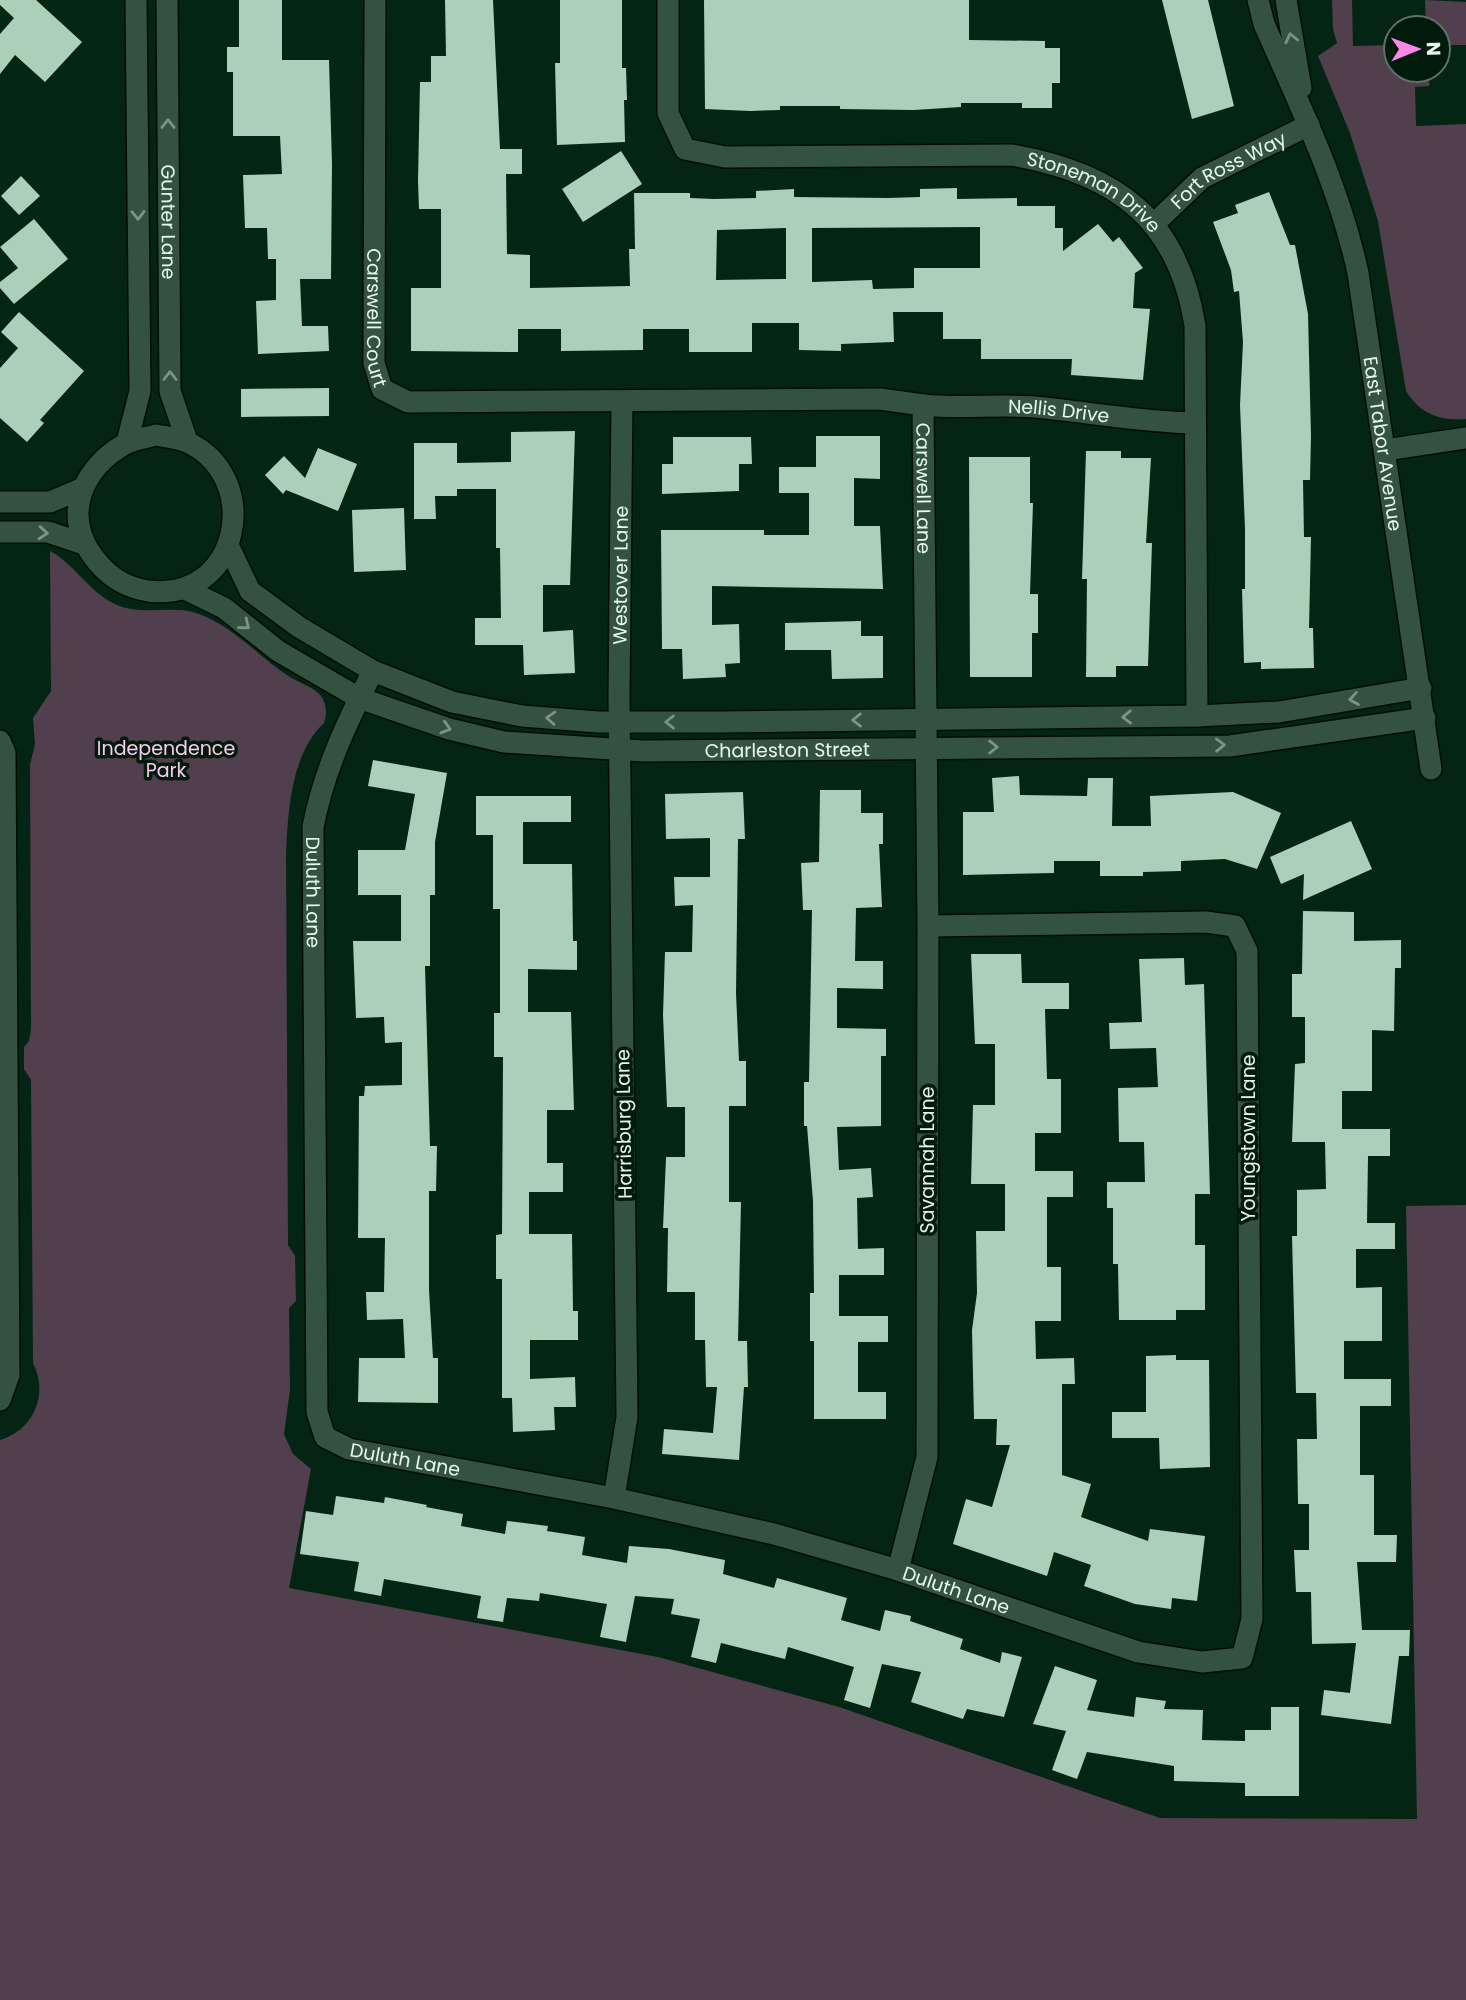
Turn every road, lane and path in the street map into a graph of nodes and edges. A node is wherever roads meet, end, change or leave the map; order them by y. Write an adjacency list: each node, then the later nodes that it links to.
1 (136, 0): 14 (street, Gunter Lane, one-way to 14)
2 (167, 0): 13 (street, Gunter Lane, one-way to 2)
3 (668, 0): 8 (street, Stoneman Drive)
4 (1258, 0): 7 (street, East Tabor Avenue)
5 (1286, 0): 7 (street, East Tabor Avenue, one-way to 5)
6 (375, 3): 9 (street, Carswell Court)
7 (1309, 125): 8 (street, Fort Ross Way); 15 (street, East Tabor Avenue)
8 (1154, 224): 11 (street, Stoneman Drive)
9 (622, 401): 10 (street, Carswell Lane); 28 (street, Westover Lane)
10 (923, 405): 11 (street, Nellis Drive); 27 (street, Carswell Lane)
11 (1195, 423): 25 (street, Stoneman Drive)
12 (1466, 438): 15 (street)
13 (187, 441): 14 (street); 20 (street)
14 (127, 442): 16 (street)
15 (1385, 450): 23 (street, East Tabor Avenue)
16 (81, 489): 17 (street); 19 (street)
17 (0, 502)
18 (0, 532): 19 (street, one-way to 19)
19 (84, 544): 21 (street)
20 (229, 547): 21 (street); 22 (street, Charleston Street)
21 (187, 590): 24 (street, Charleston Street, one-way to 24)
22 (373, 671): 24 (street, Duluth Lane); 28 (street, Charleston Street, one-way to 22)
23 (1421, 688): 25 (street, Charleston Street, one-way to 25); 26 (street, East Tabor Avenue)
24 (359, 698): 31 (street, Charleston Street, one-way to 31); 35 (street, Duluth Lane)
25 (1197, 716): 27 (street, Charleston Street, one-way to 27)
26 (1425, 718): 30 (street, Charleston Street, one-way to 26); 32 (street, East Tabor Avenue)
27 (925, 719): 28 (street, Charleston Street, one-way to 28); 30 (street, Carswell Lane)
28 (620, 722): 31 (street, Westover Lane)
29 (0, 741): 34 (street)
30 (925, 748): 31 (street, Charleston Street); 33 (street, Savannah Lane)
31 (620, 750): 35 (street, Harrisburg Lane)
32 (1431, 769)
33 (928, 926): 36 (street, Savannah Lane); 37 (street, Youngstown Lane)
34 (0, 1401)
35 (614, 1498): 36 (street, Duluth Lane)
36 (898, 1570): 37 (street, Duluth Lane)
37 (1242, 1658)

